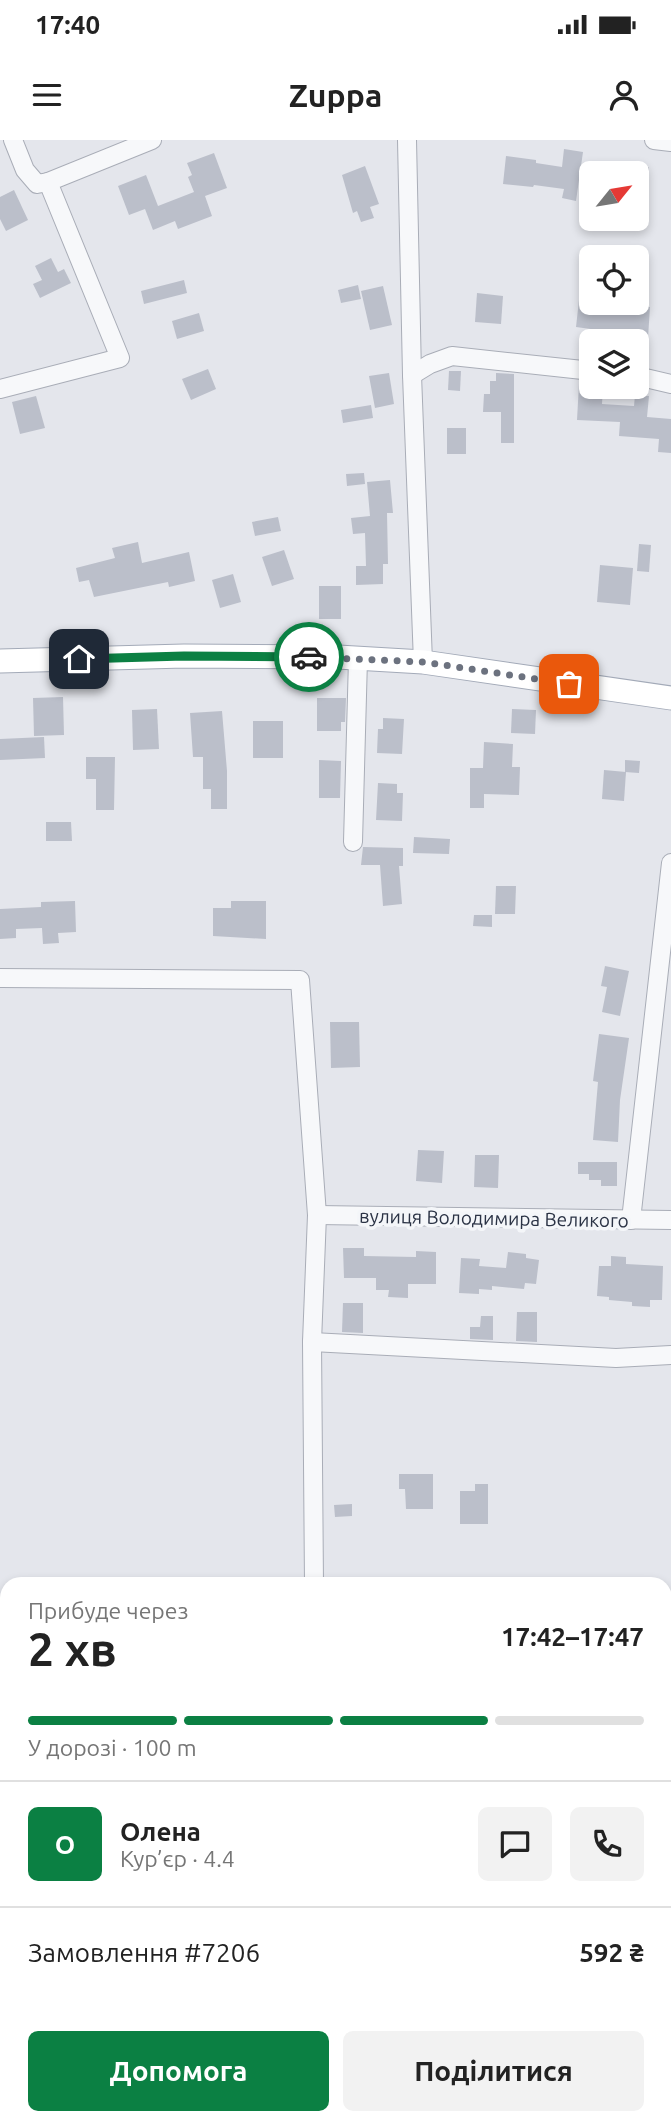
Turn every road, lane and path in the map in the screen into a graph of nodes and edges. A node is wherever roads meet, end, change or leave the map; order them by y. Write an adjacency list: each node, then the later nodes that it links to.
1 (13, 140): 6 (street)
2 (152, 140): 6 (street)
3 (407, 140): 8 (street)
4 (654, 140): 5 (street)
5 (671, 142)
6 (48, 183): 11 (street)
7 (579, 370): 8 (street)
8 (412, 375): 14 (street)
9 (649, 379): 10 (street)
10 (671, 384)
11 (0, 389)
12 (358, 659): 13 (main road); 14 (main road); 16 (street)
13 (0, 661)
14 (424, 662): 15 (main road)
15 (671, 698)
16 (353, 842)
17 (671, 863): 20 (street)
18 (0, 978): 19 (street)
19 (317, 1215): 20 (street, вулиця Володимира Великого); 22 (street)
20 (631, 1220): 21 (street, вулиця Володимира Великого)
21 (671, 1220)
22 (312, 1342): 23 (street); 24 (street)
23 (671, 1355)
24 (314, 1577)

